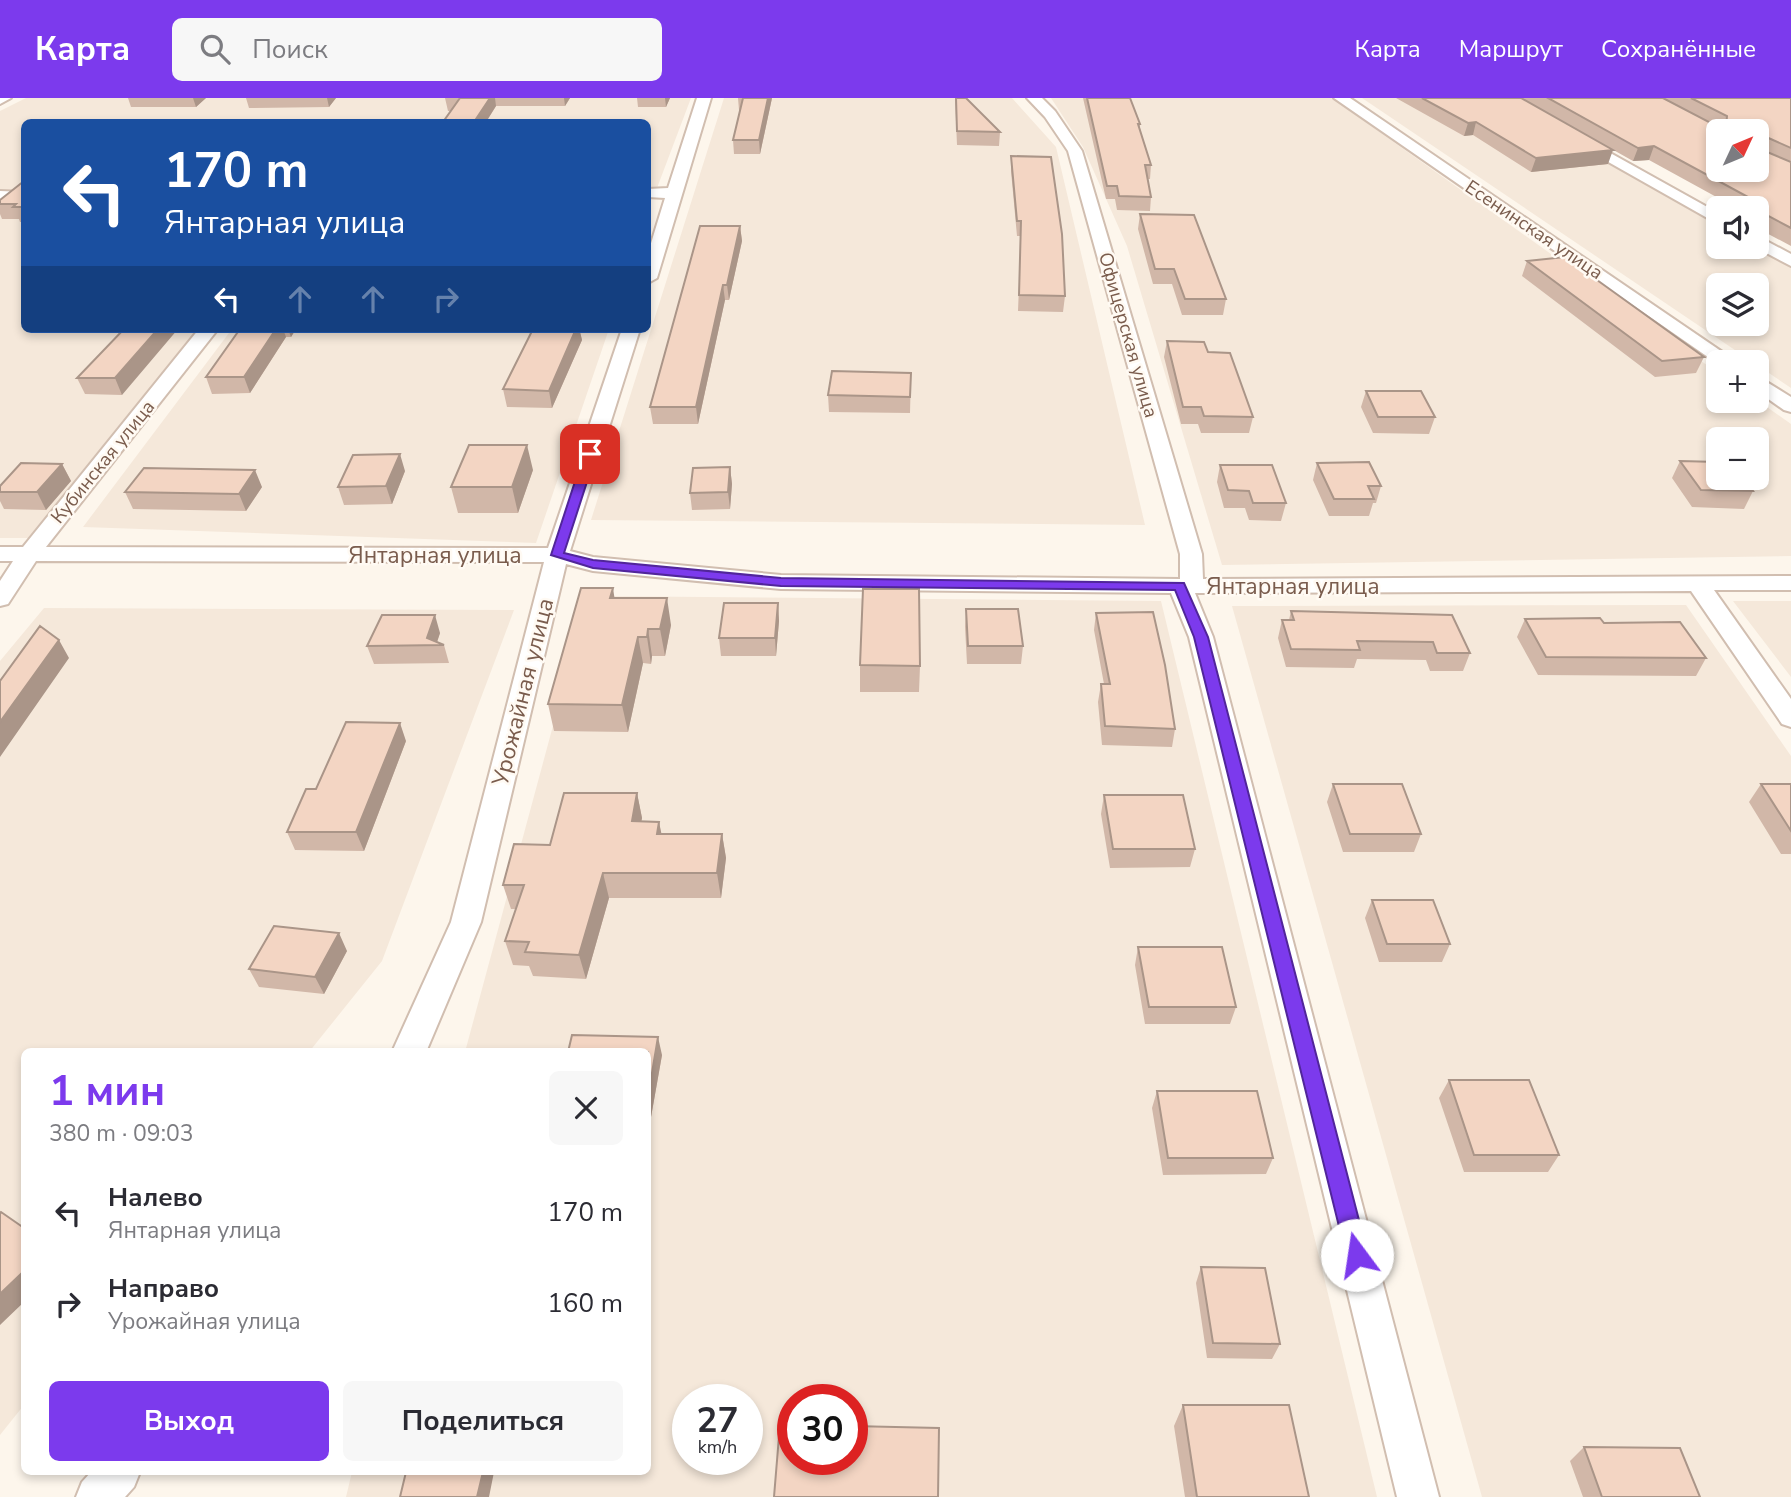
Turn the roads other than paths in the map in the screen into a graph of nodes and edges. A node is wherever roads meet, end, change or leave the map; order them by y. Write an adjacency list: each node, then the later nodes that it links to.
1 (704, 98): 6 (street)
2 (1034, 98): 23 (street, Офицерская улица)
3 (1341, 98): 15 (street, Есенинская улица)
4 (1561, 129): 9 (street)
5 (651, 193): 6 (street)
6 (675, 193): 12 (street)
7 (0, 196): 8 (street)
8 (21, 196)
9 (1706, 212)
10 (1769, 248): 11 (street)
11 (1791, 261)
12 (651, 269)
13 (206, 333): 19 (street, Кубинская улица)
14 (630, 333): 20 (street, Урожайная улица)
15 (1710, 350)
16 (1769, 390): 17 (street)
17 (1791, 406)
18 (0, 554): 19 (street, Янтарная улица)
19 (29, 554): 20 (street, Янтарная улица); 24 (street, Кубинская улица)
20 (557, 555): 23 (street, Янтарная улица); 26 (street, Урожайная улица)
21 (1791, 583): 22 (street, Янтарная улица)
22 (1698, 584): 23 (street, Янтарная улица); 25 (street)
23 (1186, 586): 29 (street, Офицерская улица)
24 (0, 598)
25 (1791, 718)
26 (412, 1048)
27 (116, 1475): 28 (street)
28 (97, 1497)
29 (1418, 1497)

